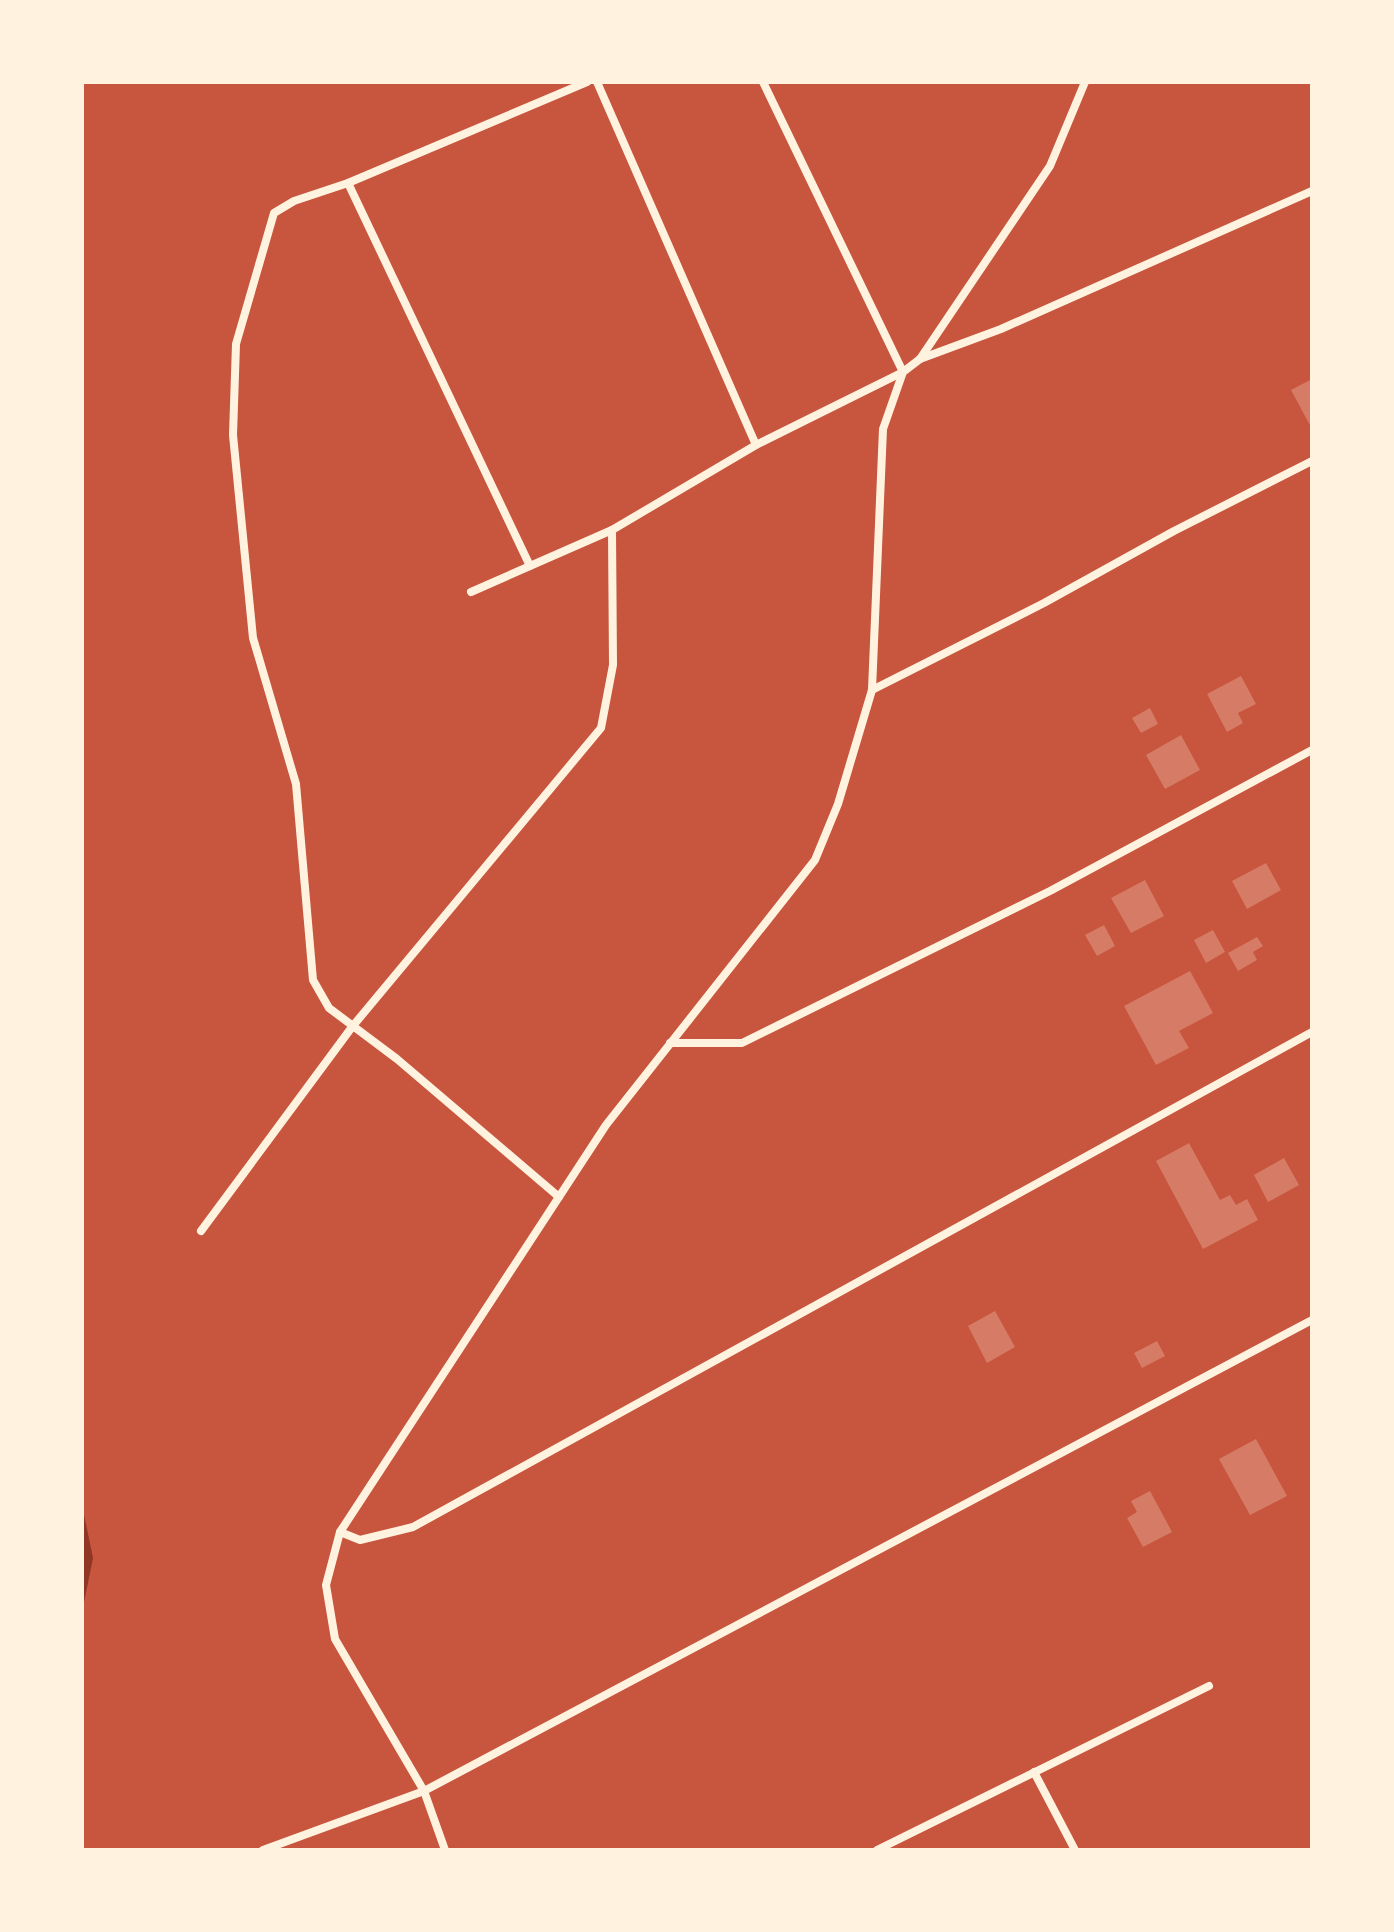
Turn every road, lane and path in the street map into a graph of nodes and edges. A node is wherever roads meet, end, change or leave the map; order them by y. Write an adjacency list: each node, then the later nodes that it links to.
1 (587, 82): 5 (street)
2 (597, 82): 9 (street)
3 (763, 82): 8 (street)
4 (1085, 82): 7 (street)
5 (348, 183): 12 (street); 16 (street)
6 (1312, 191): 7 (street)
7 (920, 359): 8 (street)
8 (903, 372): 9 (street); 14 (street)
9 (756, 445): 11 (street)
10 (1312, 461): 14 (street)
11 (612, 530): 12 (street); 16 (street)
12 (530, 566): 13 (street)
13 (471, 592)
14 (872, 690): 18 (street)
15 (1312, 750): 18 (street)
16 (352, 1027): 19 (street); 20 (street)
17 (1312, 1032): 22 (street)
18 (670, 1043): 19 (street)
19 (559, 1197): 22 (street)
20 (201, 1231)
21 (1312, 1320): 25 (street)
22 (340, 1532): 25 (street)
23 (1209, 1686): 24 (street)
24 (1034, 1772): 28 (street); 29 (street)
25 (424, 1791): 26 (street); 27 (street)
26 (263, 1850)
27 (445, 1850)
28 (877, 1850)
29 (1075, 1850)

